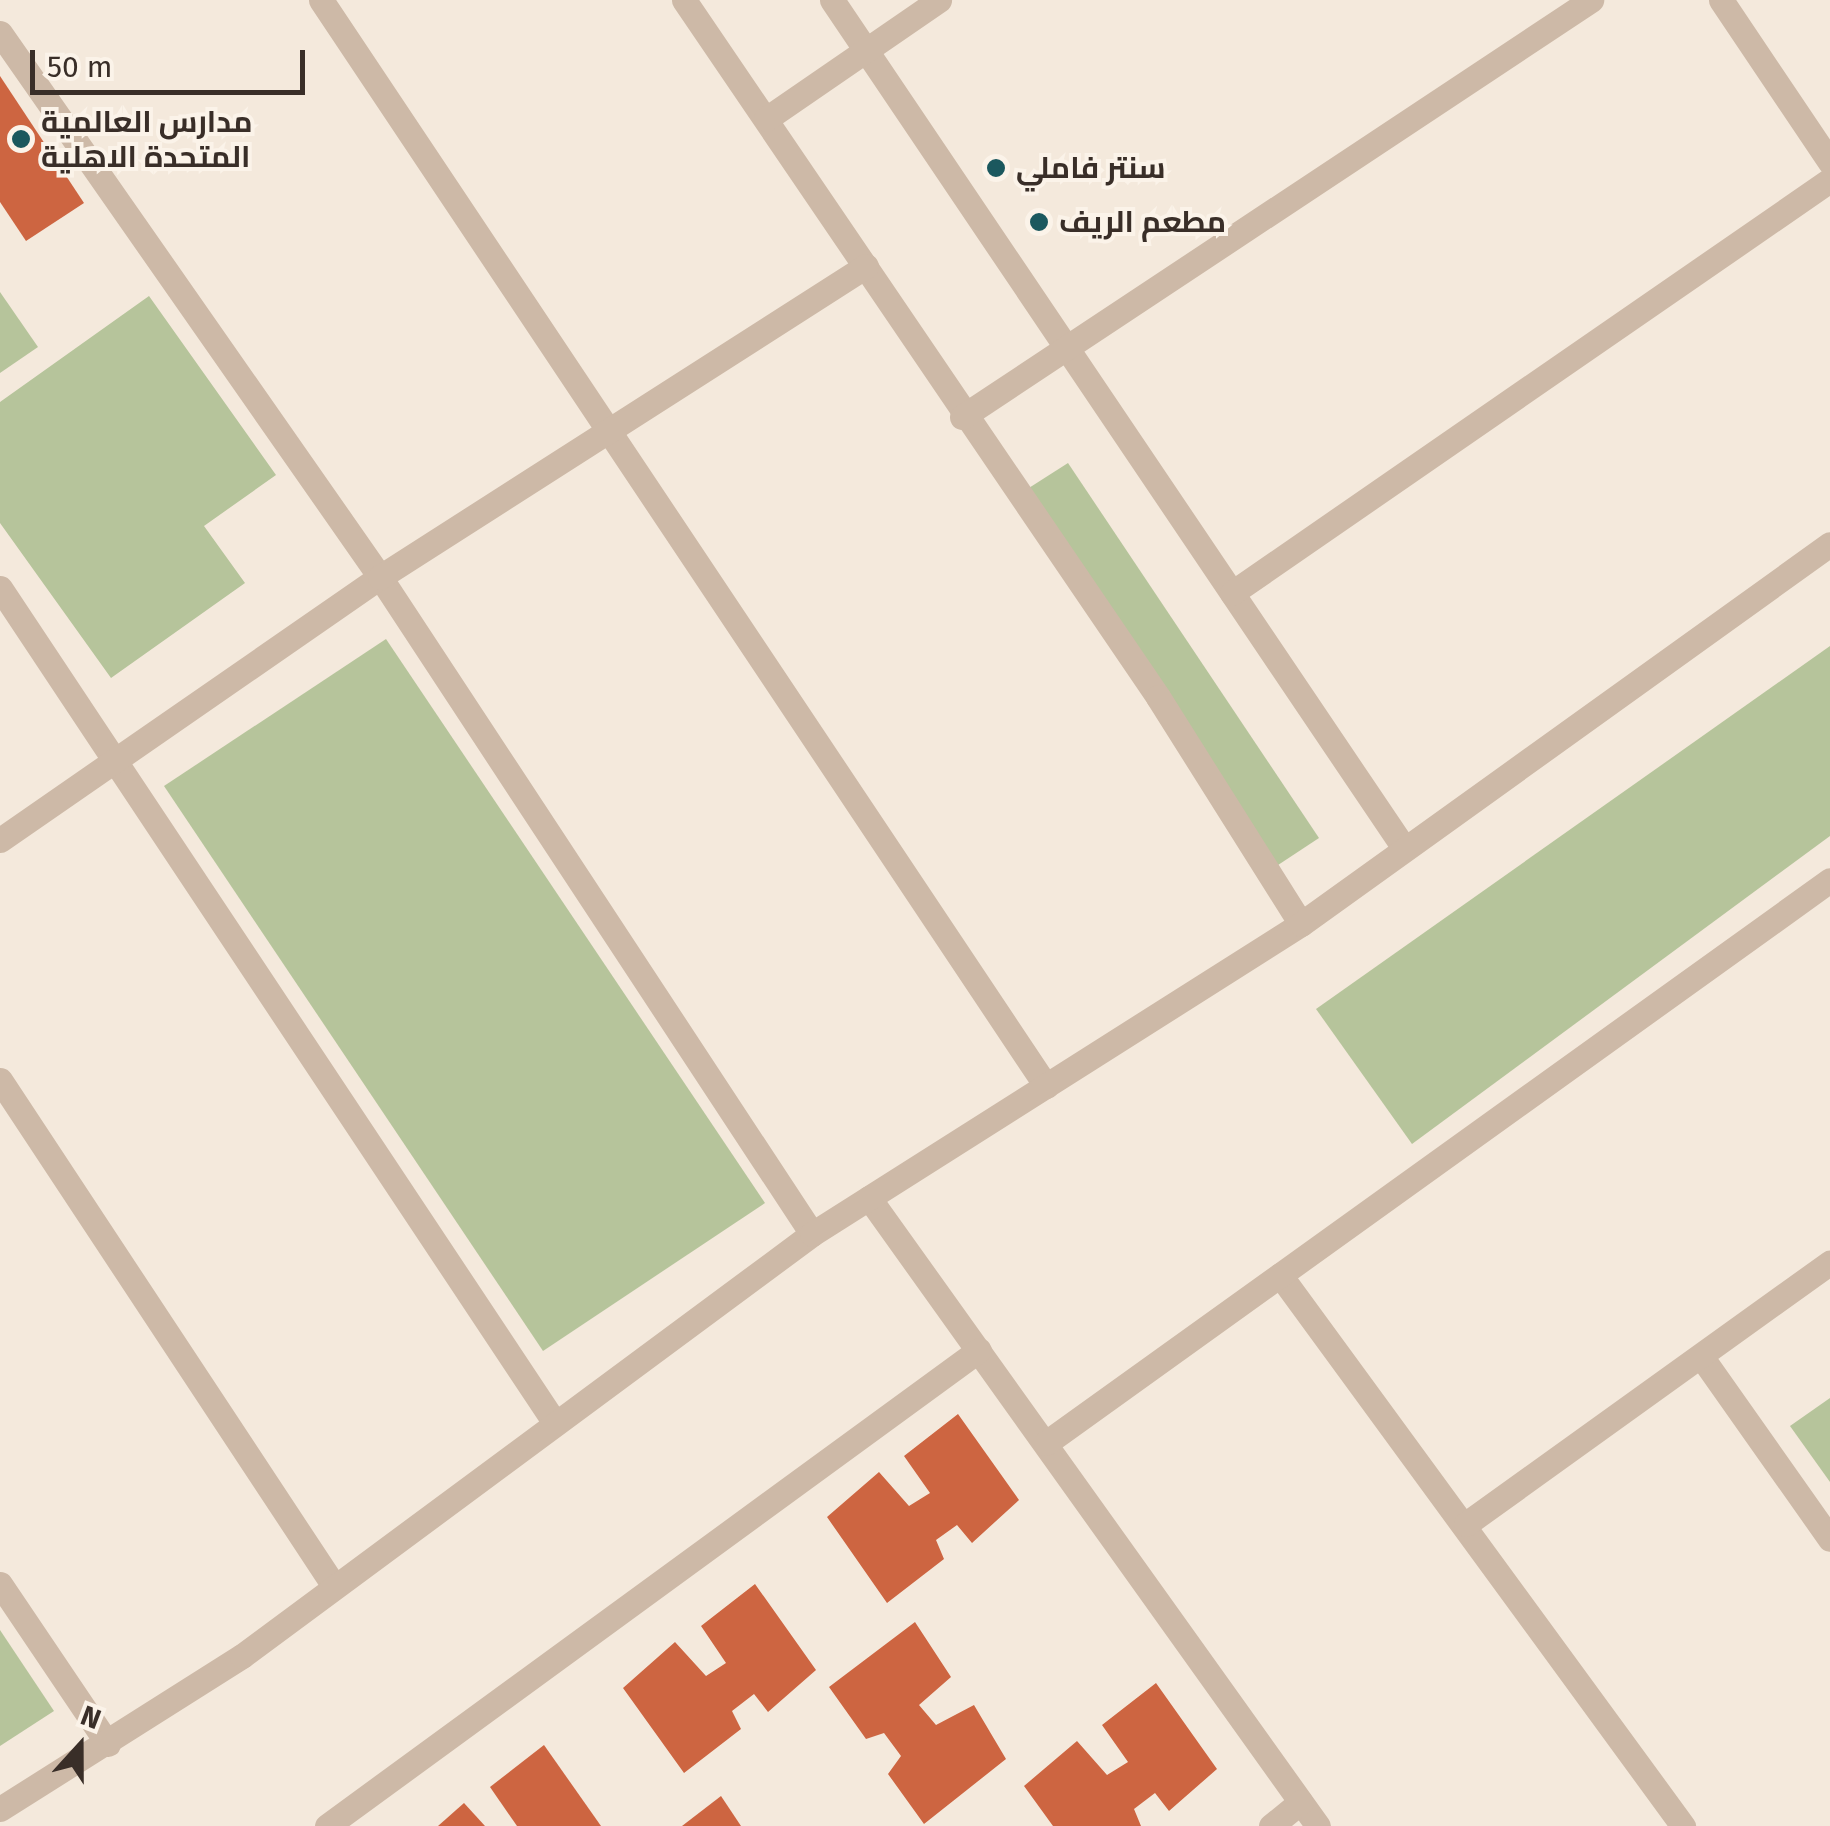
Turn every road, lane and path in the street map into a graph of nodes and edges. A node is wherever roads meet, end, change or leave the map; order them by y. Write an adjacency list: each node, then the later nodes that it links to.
1 (321, 0): 15 (street)
2 (684, 0): 9 (street)
3 (832, 0): 8 (street)
4 (939, 0): 8 (street)
5 (1590, 0): 13 (street)
6 (1721, 0): 10 (street)
7 (0, 33): 17 (street)
8 (865, 48): 9 (street); 13 (street)
9 (766, 119): 12 (street)
10 (1830, 162)
11 (1830, 180): 19 (street)
12 (866, 266): 14 (street); 15 (street)
13 (1064, 344): 14 (street); 19 (street)
14 (962, 417): 24 (street)
15 (611, 433): 17 (street); 26 (street)
16 (1830, 544): 22 (street)
17 (380, 577): 20 (street); 28 (street)
18 (0, 588): 20 (street)
19 (1232, 593): 22 (street)
20 (114, 761): 21 (street); 33 (street)
21 (0, 840)
22 (1404, 848): 24 (street)
23 (1830, 880): 30 (street)
24 (1301, 924): 26 (street)
25 (0, 1080): 38 (street)
26 (1046, 1086): 27 (street)
27 (869, 1198): 28 (street); 31 (street)
28 (812, 1234): 33 (street)
29 (1830, 1262): 32 (street)
30 (1280, 1275): 34 (street); 35 (street)
31 (979, 1350): 34 (street); 42 (street)
32 (1703, 1359): 35 (street); 36 (street)
33 (554, 1424): 38 (street)
34 (1046, 1444): 40 (street)
35 (1466, 1524): 45 (street)
36 (1830, 1538)
37 (0, 1584): 39 (street)
38 (334, 1586): 39 (street)
39 (108, 1744): 41 (street)
40 (1301, 1802): 43 (street); 44 (street)
41 (0, 1809)
42 (327, 1826)
43 (1271, 1826)
44 (1318, 1826)
45 (1683, 1826)

